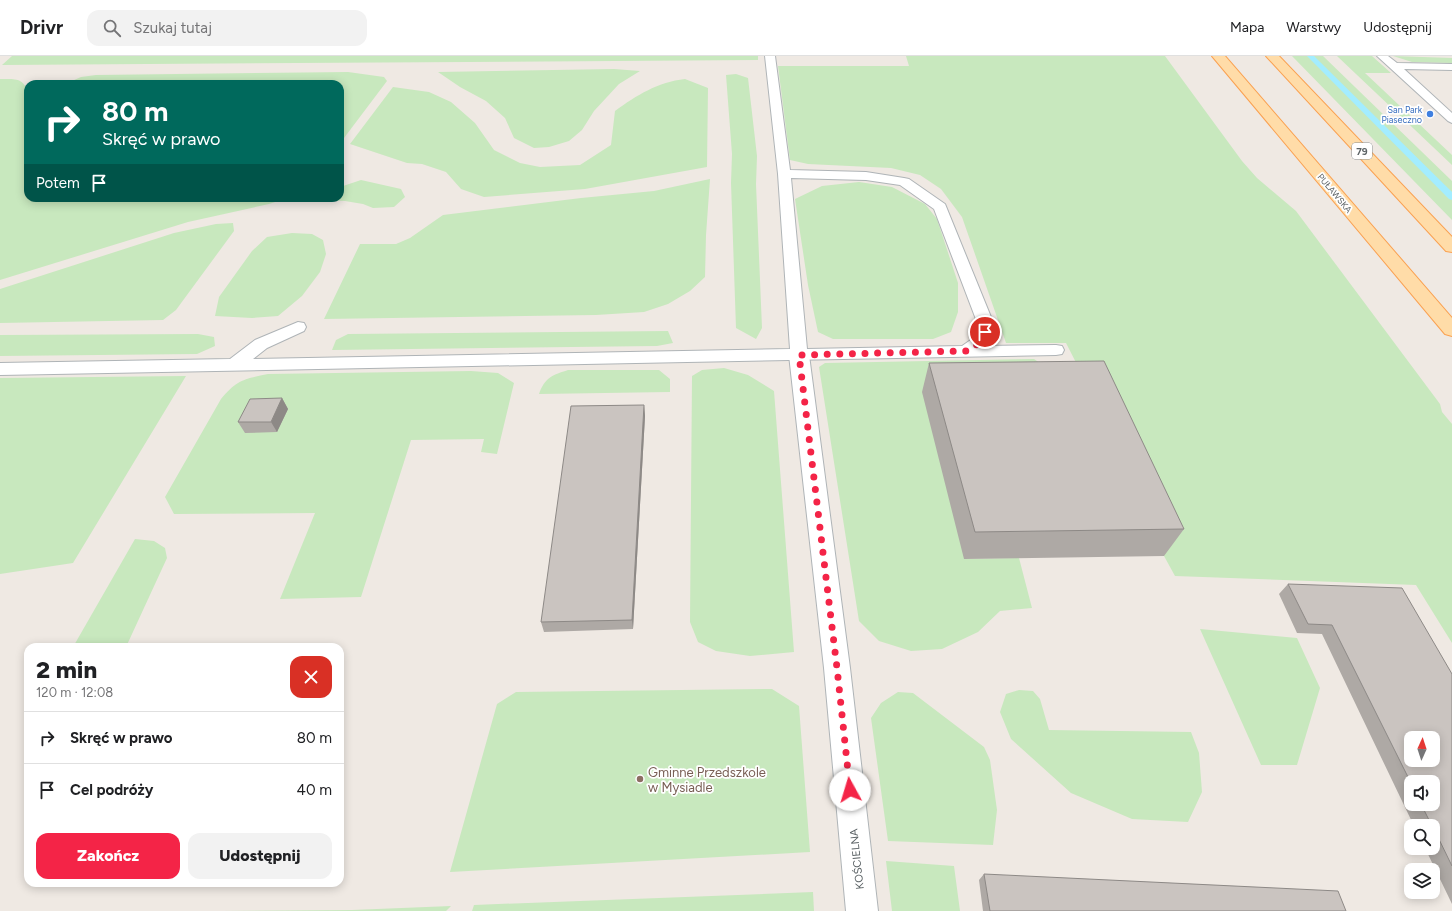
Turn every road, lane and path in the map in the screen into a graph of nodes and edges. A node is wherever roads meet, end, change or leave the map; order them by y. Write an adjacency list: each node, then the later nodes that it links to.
1 (770, 56): 8 (lane)
2 (1218, 56): 11 (main road, PUŁAWSKA)
3 (1272, 56): 9 (main road, 79)
4 (1382, 56): 5 (lane)
5 (1394, 66): 6 (lane); 7 (lane)
6 (1452, 67)
7 (1452, 119)
8 (784, 174): 13 (lane); 14 (lane)
9 (1452, 247)
10 (298, 327): 15 (lane)
11 (1452, 330)
12 (1056, 350): 13 (lane)
13 (966, 351): 14 (lane)
14 (799, 355): 15 (lane); 17 (street, KOŚCIELNA)
15 (234, 365): 16 (lane)
16 (0, 368)
17 (862, 911)

